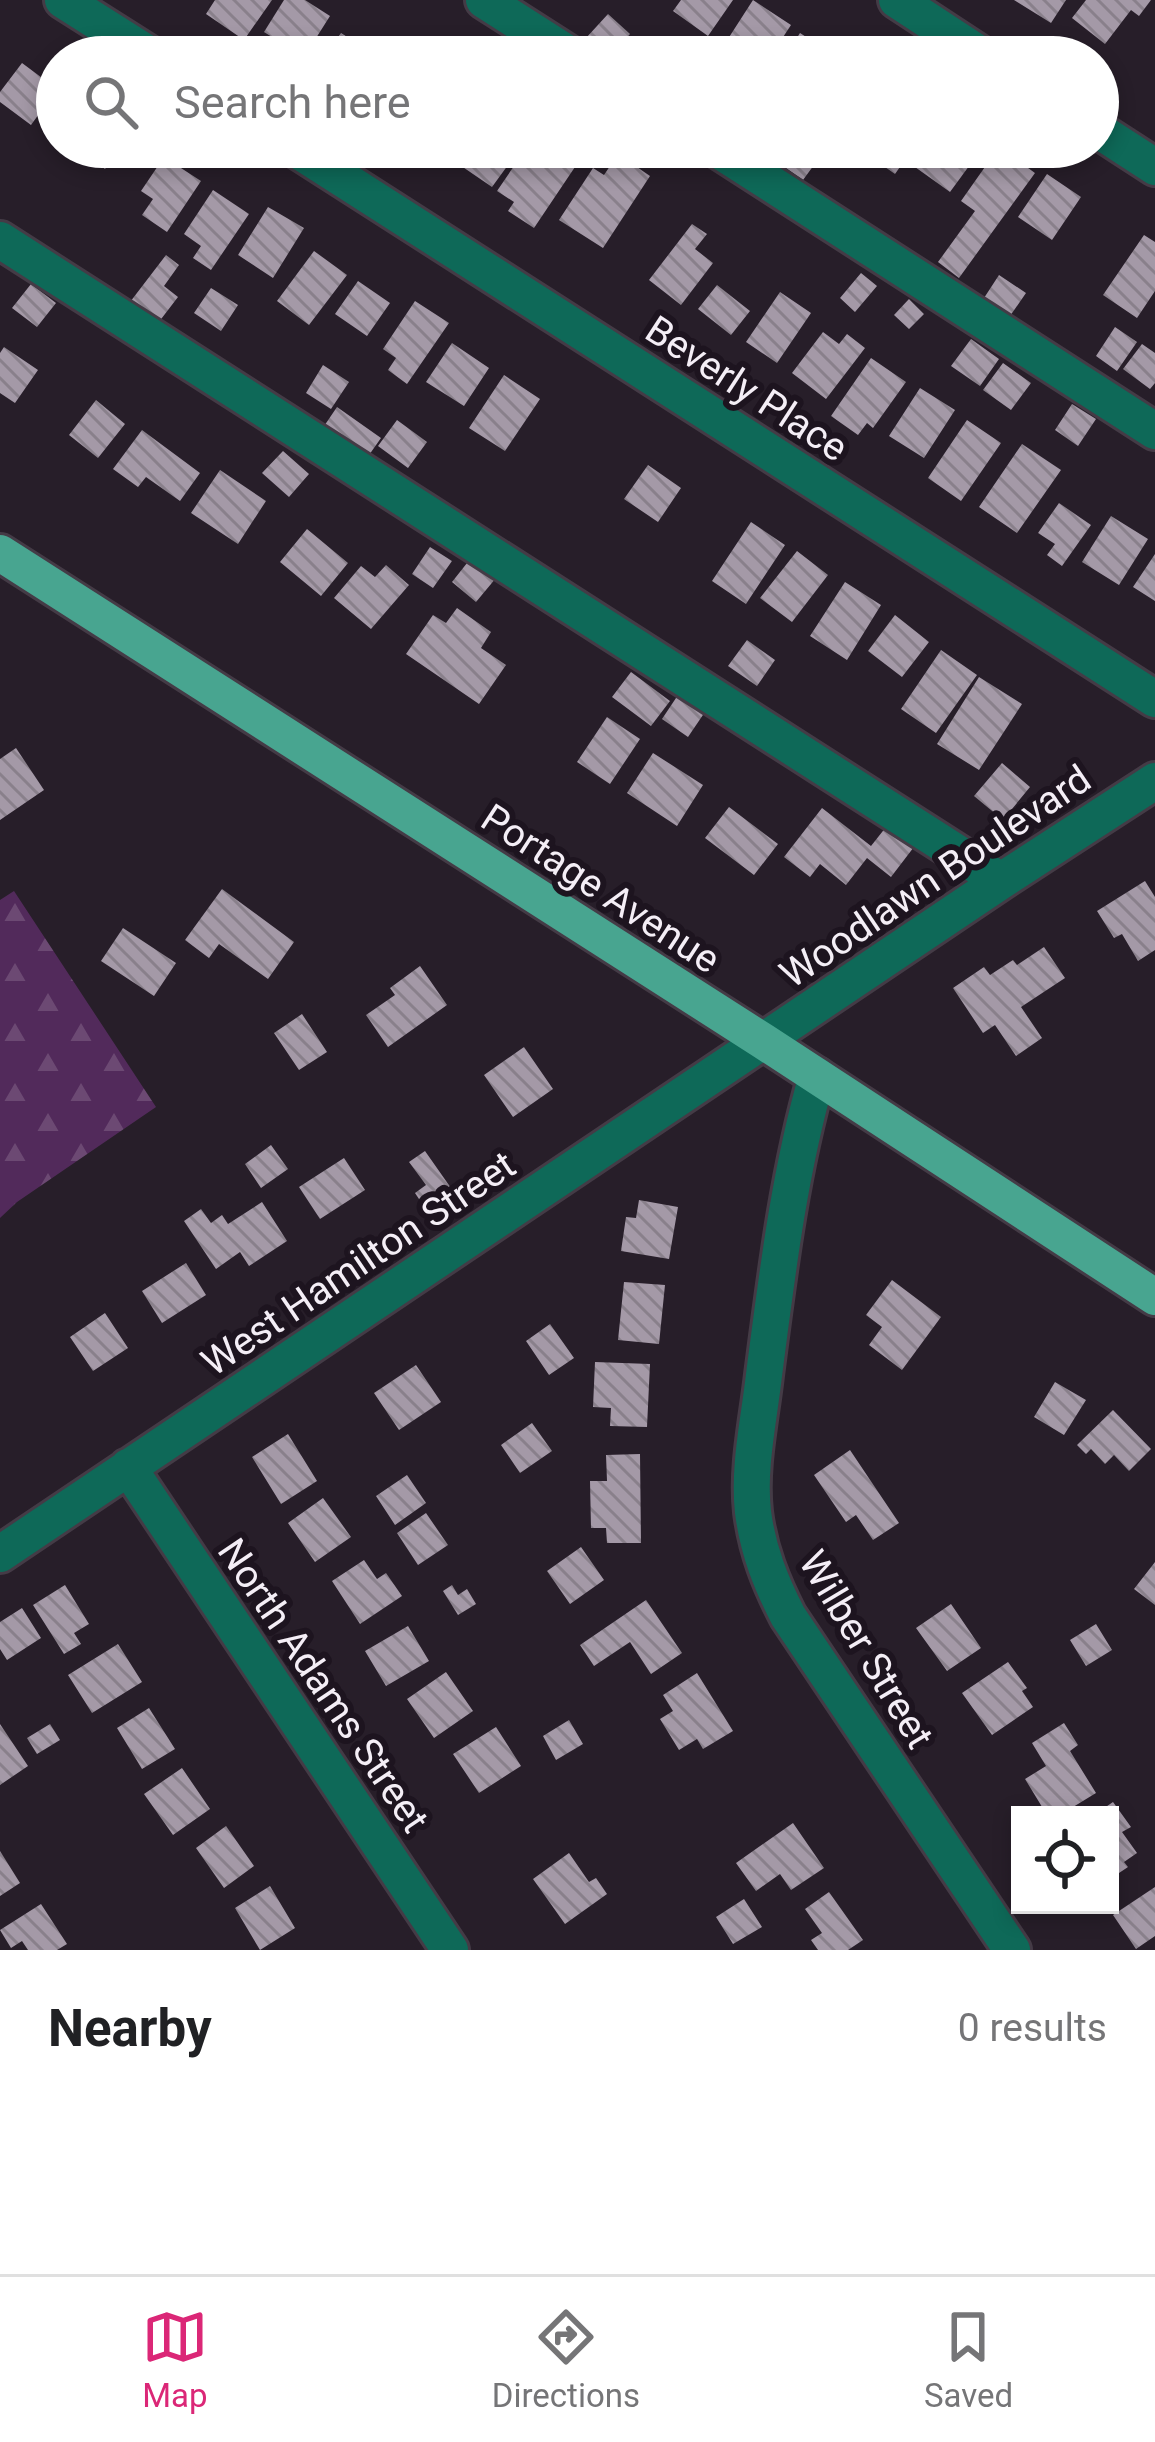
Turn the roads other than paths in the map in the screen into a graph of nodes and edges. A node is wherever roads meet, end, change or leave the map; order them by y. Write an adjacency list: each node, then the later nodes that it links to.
1 (63, 0): 4 (street)
2 (484, 0): 5 (street)
3 (897, 0): 6 (street)
4 (120, 36)
5 (540, 36)
6 (952, 36)
7 (1119, 144): 8 (street)
8 (1155, 167)
9 (326, 168): 14 (street, Beverly Place)
10 (747, 168): 12 (street)
11 (0, 241): 16 (street)
12 (1155, 431)
13 (0, 553): 17 (main road, Portage Avenue)
14 (1155, 699)
15 (1155, 781): 16 (street, Woodlawn Boulevard)
16 (1001, 881): 17 (street, Woodlawn Boulevard)
17 (763, 1041): 18 (main road, Portage Avenue); 20 (street, West Hamilton Street)
18 (817, 1076): 19 (main road, Portage Avenue); 23 (street, Wilber Street)
19 (1155, 1297)
20 (128, 1468): 21 (street, West Hamilton Street); 22 (street, North Adams Street)
21 (0, 1553)
22 (450, 1950)
23 (1012, 1950)

